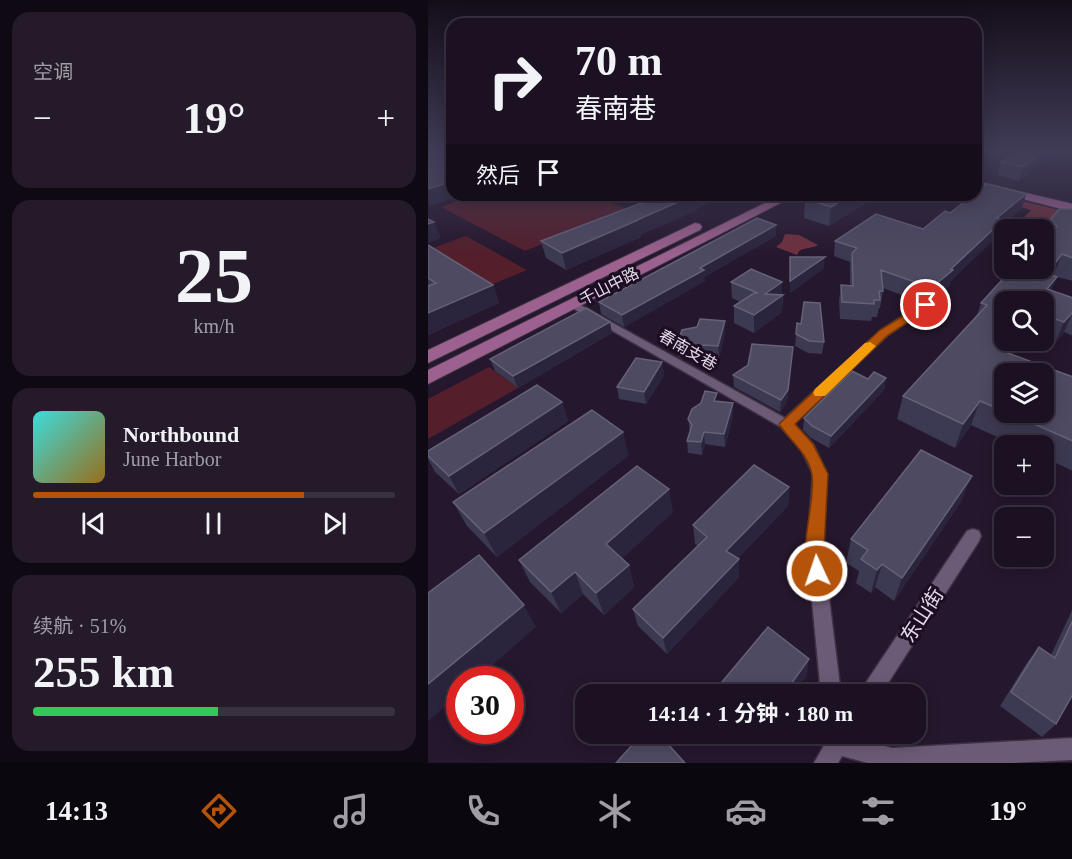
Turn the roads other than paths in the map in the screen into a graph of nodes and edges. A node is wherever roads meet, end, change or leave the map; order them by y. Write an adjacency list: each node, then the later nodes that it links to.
1 (982, 186): 6 (main road)
2 (1012, 186): 3 (main road)
3 (1073, 200)
4 (751, 201): 9 (main road, 千山中路)
5 (778, 201): 7 (main road, 千山中路)
6 (1073, 208)
7 (573, 304): 10 (main road, 千山中路); 11 (street, 春南支巷)
8 (926, 305): 11 (street)
9 (428, 357)
10 (428, 378)
11 (786, 424): 13 (street, 春南支巷)
12 (973, 536): 14 (street, 东山街)
13 (830, 684)
14 (877, 684)
15 (836, 744): 18 (street)
16 (856, 744): 17 (street)
17 (1073, 749)
18 (826, 763)

